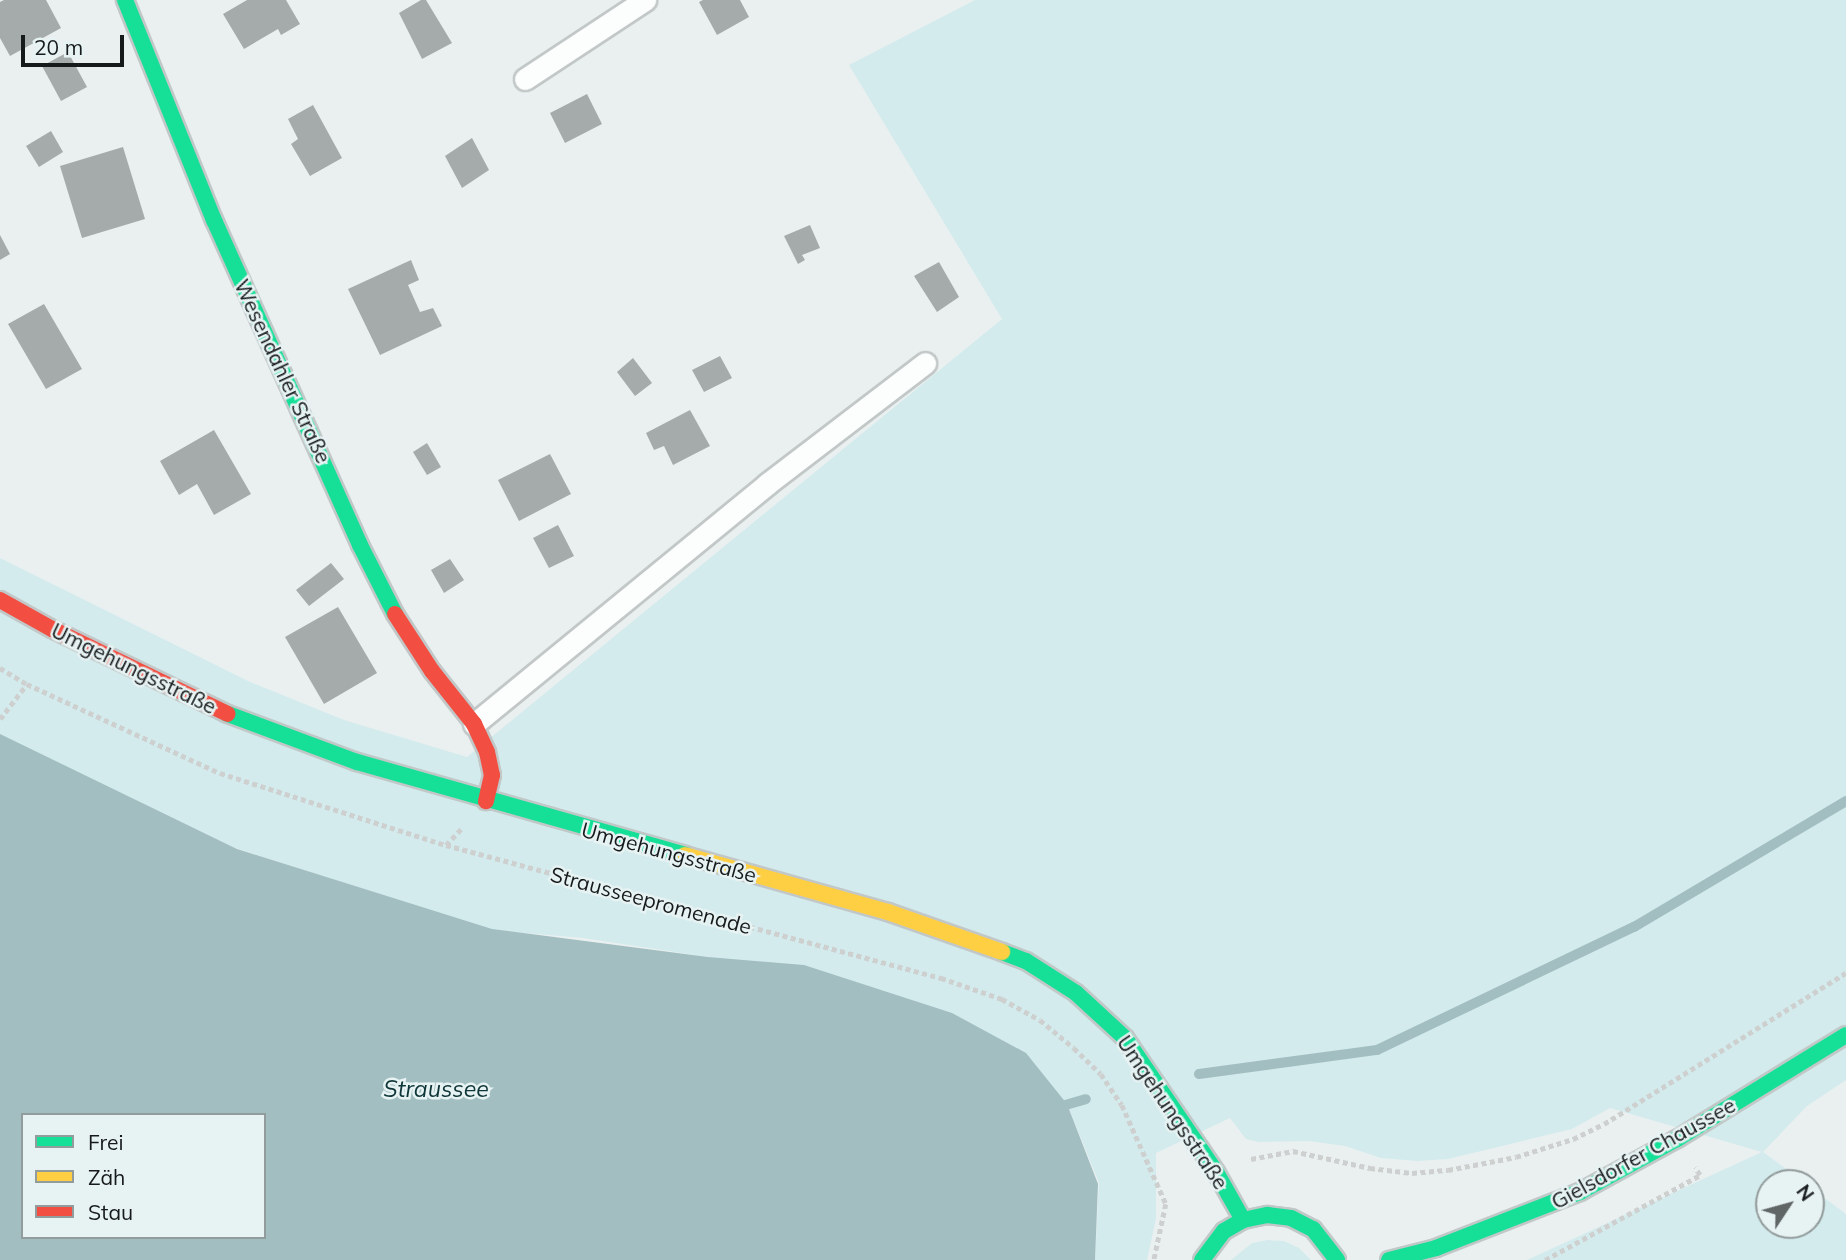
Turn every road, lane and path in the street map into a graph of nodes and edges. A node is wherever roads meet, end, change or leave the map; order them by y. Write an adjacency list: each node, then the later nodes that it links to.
1 (125, 0): 9 (main road, Wesendahler Straße)
2 (645, 0): 3 (lane)
3 (525, 79)
4 (925, 363): 9 (lane)
5 (0, 600): 10 (main road, Umgehungsstraße)
6 (0, 668): 7 (path, Strausseepromenade)
7 (27, 684): 8 (path); 15 (path, Strausseepromenade)
8 (0, 719)
9 (474, 724): 10 (main road, Wesendahler Straße)
10 (486, 801): 14 (main road, Umgehungsstraße)
11 (1846, 973): 13 (path)
12 (1846, 1035): 18 (main road, Gielsdorfer Chaussee)
13 (1252, 1161)
14 (1243, 1220): 16 (main road); 17 (main road)
15 (1154, 1260)
16 (1202, 1260)
17 (1337, 1260)
18 (1389, 1260)

